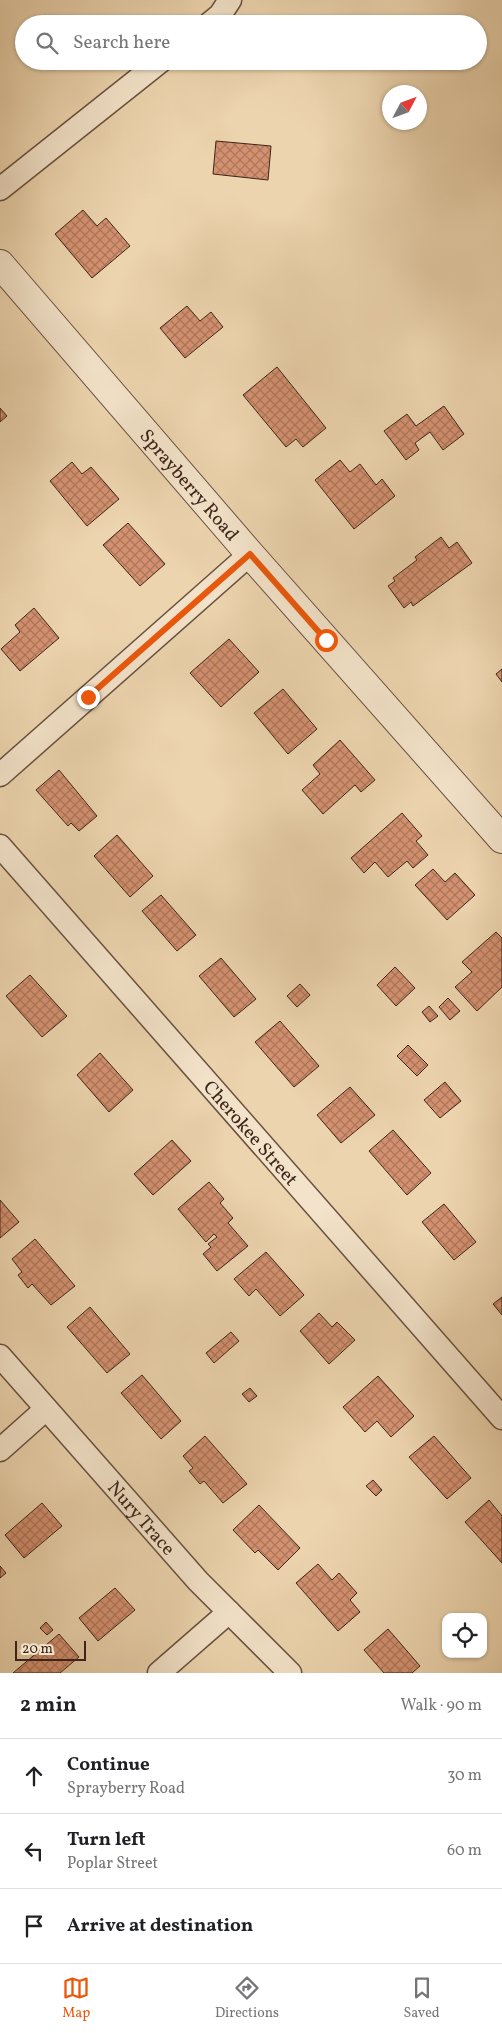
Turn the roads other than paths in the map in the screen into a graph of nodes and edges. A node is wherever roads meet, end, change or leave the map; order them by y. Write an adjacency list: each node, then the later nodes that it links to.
1 (230, 0): 2 (street)
2 (220, 15)
3 (151, 70): 4 (street)
4 (0, 189)
5 (0, 264): 6 (street, Sprayberry Road)
6 (250, 554): 7 (street); 8 (street, Sprayberry Road)
7 (0, 775)
8 (502, 839)
9 (0, 846): 12 (street, Cherokee Street)
10 (0, 1356): 11 (street, Nury Trace)
11 (46, 1409): 13 (street); 14 (street, Nury Trace)
12 (502, 1418)
13 (0, 1450)
14 (229, 1612): 15 (street); 16 (street, Nury Trace)
15 (159, 1673)
16 (290, 1673)

